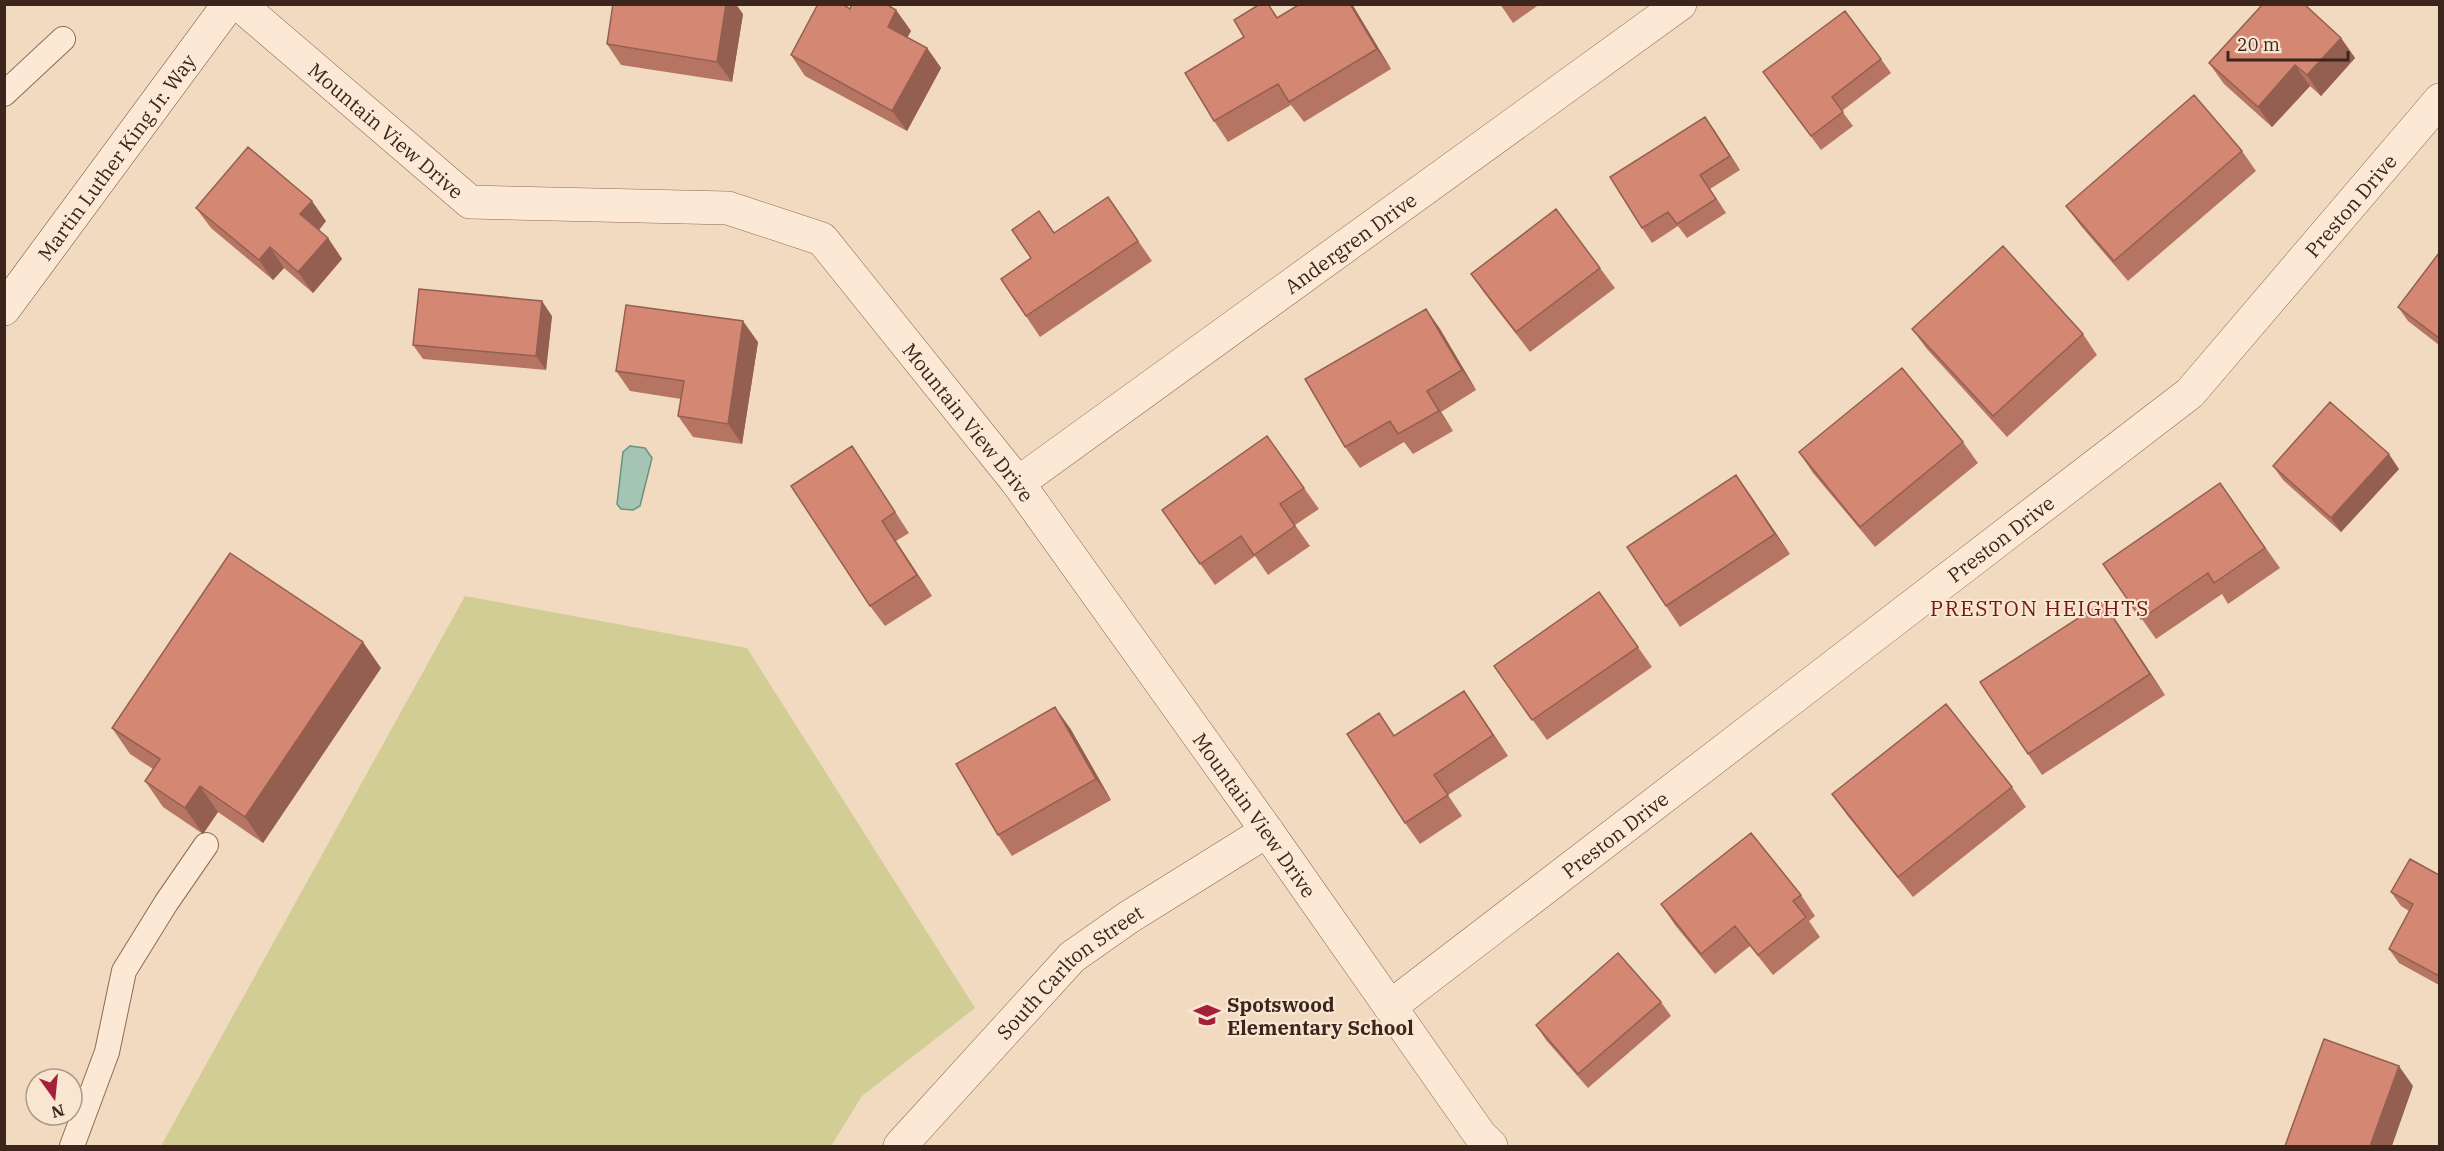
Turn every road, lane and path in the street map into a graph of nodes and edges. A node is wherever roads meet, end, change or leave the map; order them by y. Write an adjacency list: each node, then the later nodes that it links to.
1 (229, 4): 7 (street, Martin Luther King Jr. Way)
2 (239, 4): 8 (street, Mountain View Drive)
3 (1680, 4): 8 (street, Andergren Drive)
4 (63, 39): 5 (lane)
5 (4, 94)
6 (2439, 100): 11 (street, Preston Drive)
7 (4, 309)
8 (1018, 483): 9 (street, Mountain View Drive)
9 (1267, 831): 11 (street, Mountain View Drive); 13 (street, South Carlton Street)
10 (206, 845): 12 (lane)
11 (1391, 1006): 14 (street, Mountain View Drive)
12 (72, 1146)
13 (900, 1146)
14 (1491, 1146)

